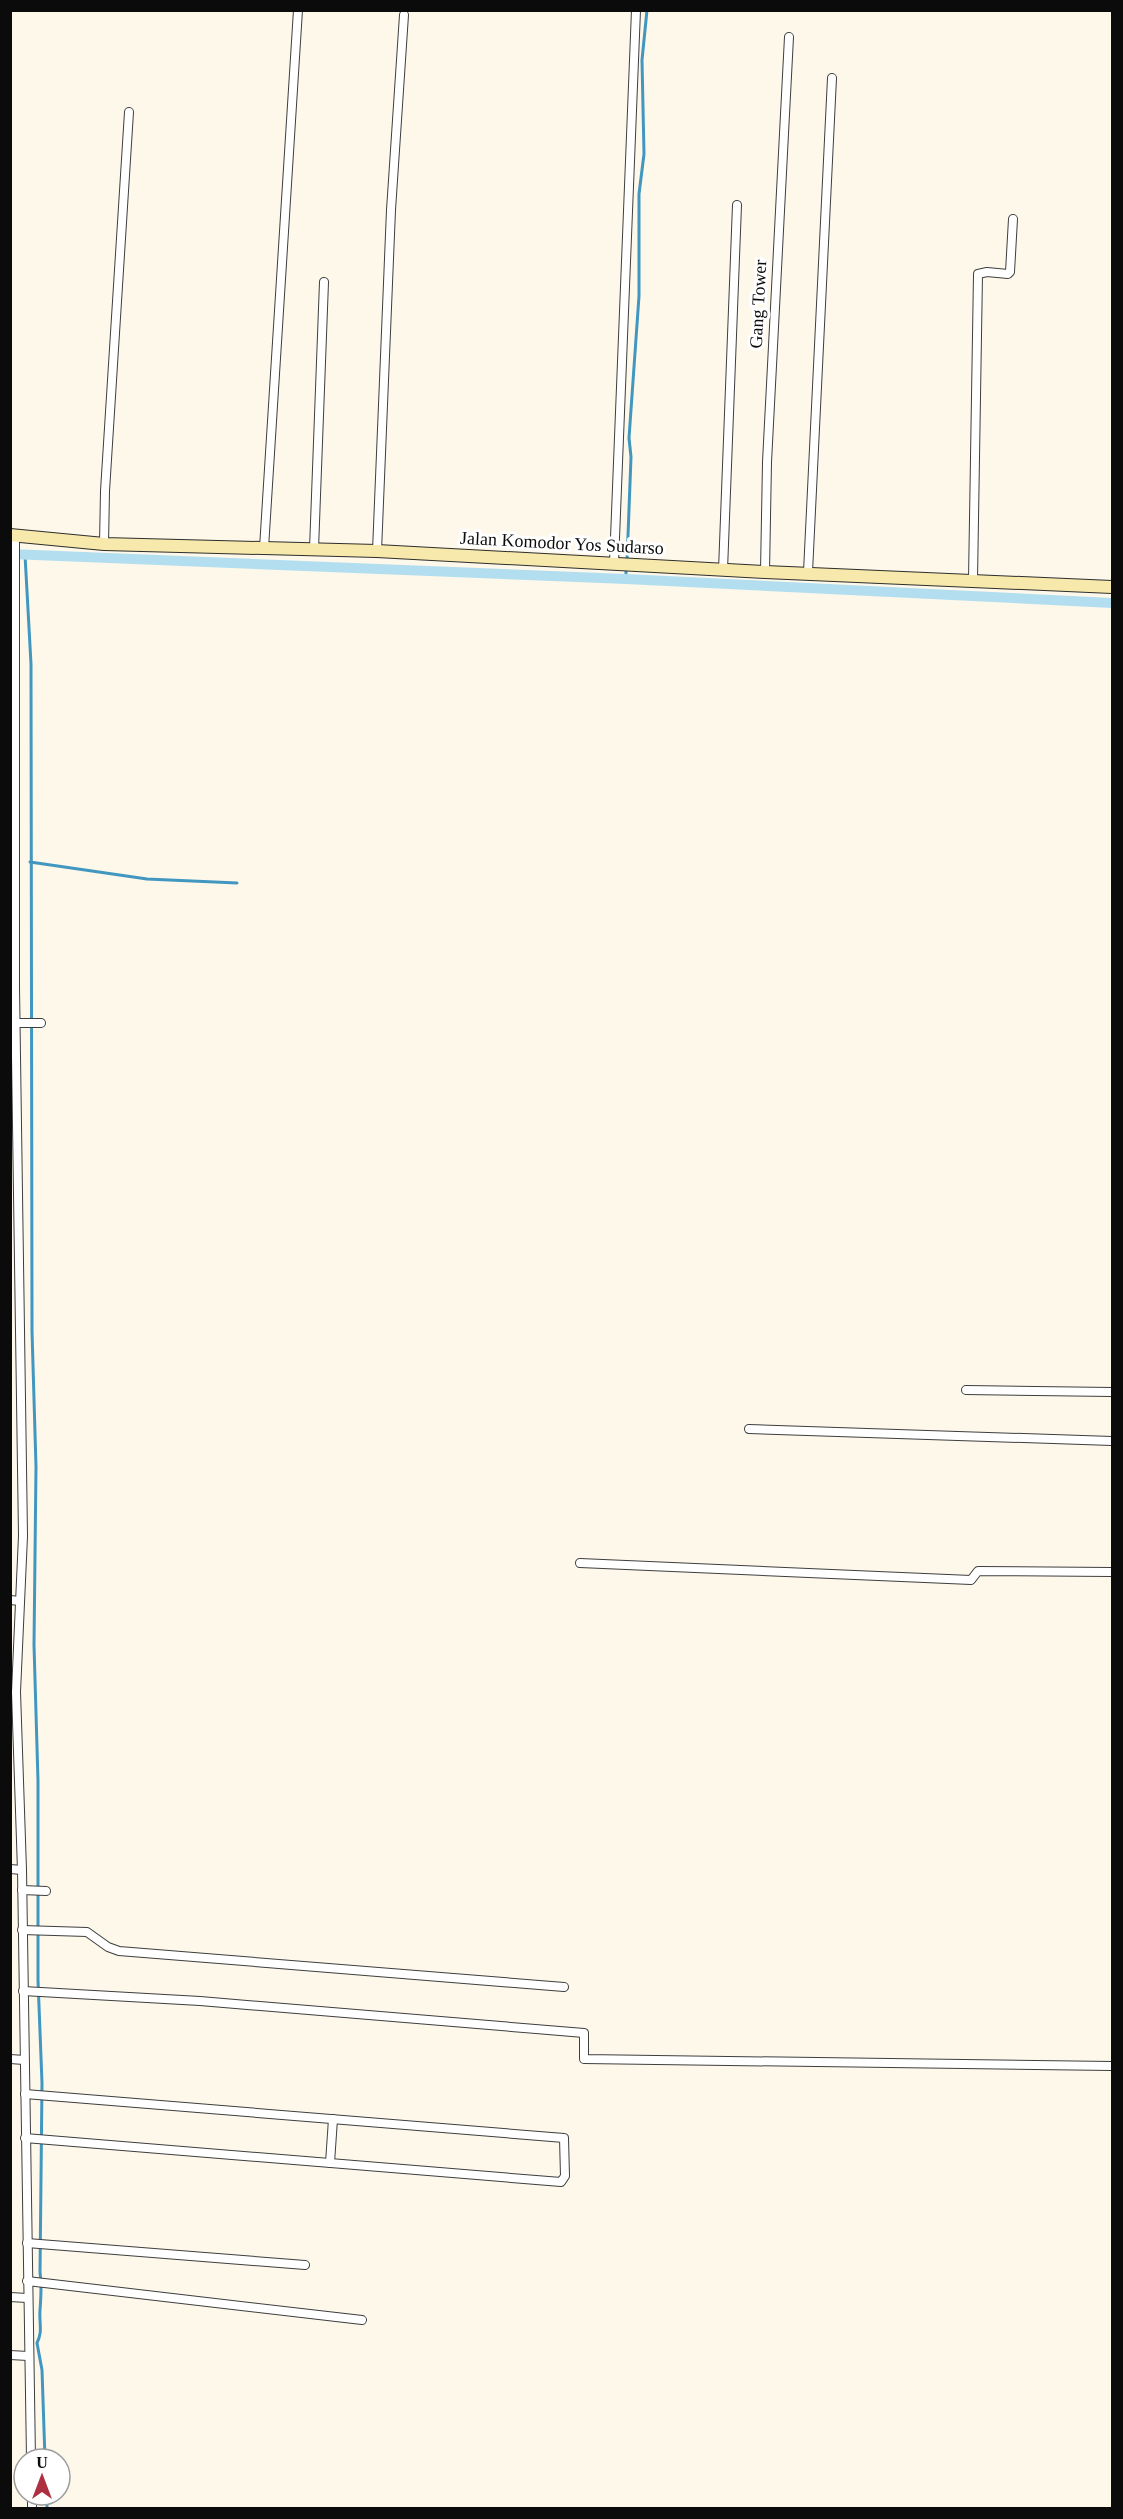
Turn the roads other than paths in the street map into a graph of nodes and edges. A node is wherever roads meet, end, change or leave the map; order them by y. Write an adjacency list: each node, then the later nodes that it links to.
1 (298, 10): 12 (street)
2 (636, 10): 15 (street)
3 (404, 15): 14 (street)
4 (789, 37): 17 (street, Gang Tower)
5 (832, 78): 18 (street)
6 (129, 112): 11 (street)
7 (737, 205): 16 (street)
8 (1013, 219): 19 (street)
9 (324, 282): 13 (street)
10 (14, 538): 11 (street, Jalan Komodor Yos Sudarso); 21 (street)
11 (104, 544): 12 (street, Jalan Komodor Yos Sudarso)
12 (264, 548): 13 (street, Jalan Komodor Yos Sudarso)
13 (314, 549): 14 (street, Jalan Komodor Yos Sudarso)
14 (377, 551): 15 (street, Jalan Komodor Yos Sudarso)
15 (617, 563): 16 (street, Jalan Komodor Yos Sudarso)
16 (723, 570): 17 (street, Jalan Komodor Yos Sudarso)
17 (765, 572): 18 (street, Jalan Komodor Yos Sudarso)
18 (808, 572): 19 (street, Jalan Komodor Yos Sudarso)
19 (973, 580): 20 (street, Jalan Komodor Yos Sudarso)
20 (1113, 588)
21 (13, 940): 22 (street)
22 (13, 988): 23 (street)
23 (20, 1023): 24 (street); 25 (street)
24 (40, 1023)
25 (13, 1053): 32 (street)
26 (966, 1389): 27 (street)
27 (1113, 1392)
28 (749, 1429): 29 (street)
29 (1113, 1441)
30 (580, 1563): 31 (street)
31 (1113, 1572)
32 (15, 1600): 33 (street)
33 (13, 1692): 35 (street)
34 (10, 1869): 35 (street)
35 (21, 1870): 36 (street)
36 (26, 1890): 37 (street); 38 (street)
37 (45, 1891)
38 (27, 1930): 39 (street); 40 (street)
39 (564, 1987)
40 (27, 1991): 42 (street); 43 (street)
41 (10, 2059): 42 (street)
42 (24, 2060): 44 (street)
43 (1113, 2066)
44 (25, 2094): 45 (street); 46 (street)
45 (333, 2119): 47 (street); 47 (street)
46 (30, 2139): 47 (street); 48 (street)
47 (330, 2163)
48 (30, 2243): 49 (street); 50 (street)
49 (305, 2265)
50 (30, 2281): 52 (street); 53 (street)
51 (10, 2296): 52 (street)
52 (27, 2298): 55 (street)
53 (362, 2320)
54 (10, 2355): 55 (street)
55 (28, 2356): 56 (street)
56 (31, 2447)

